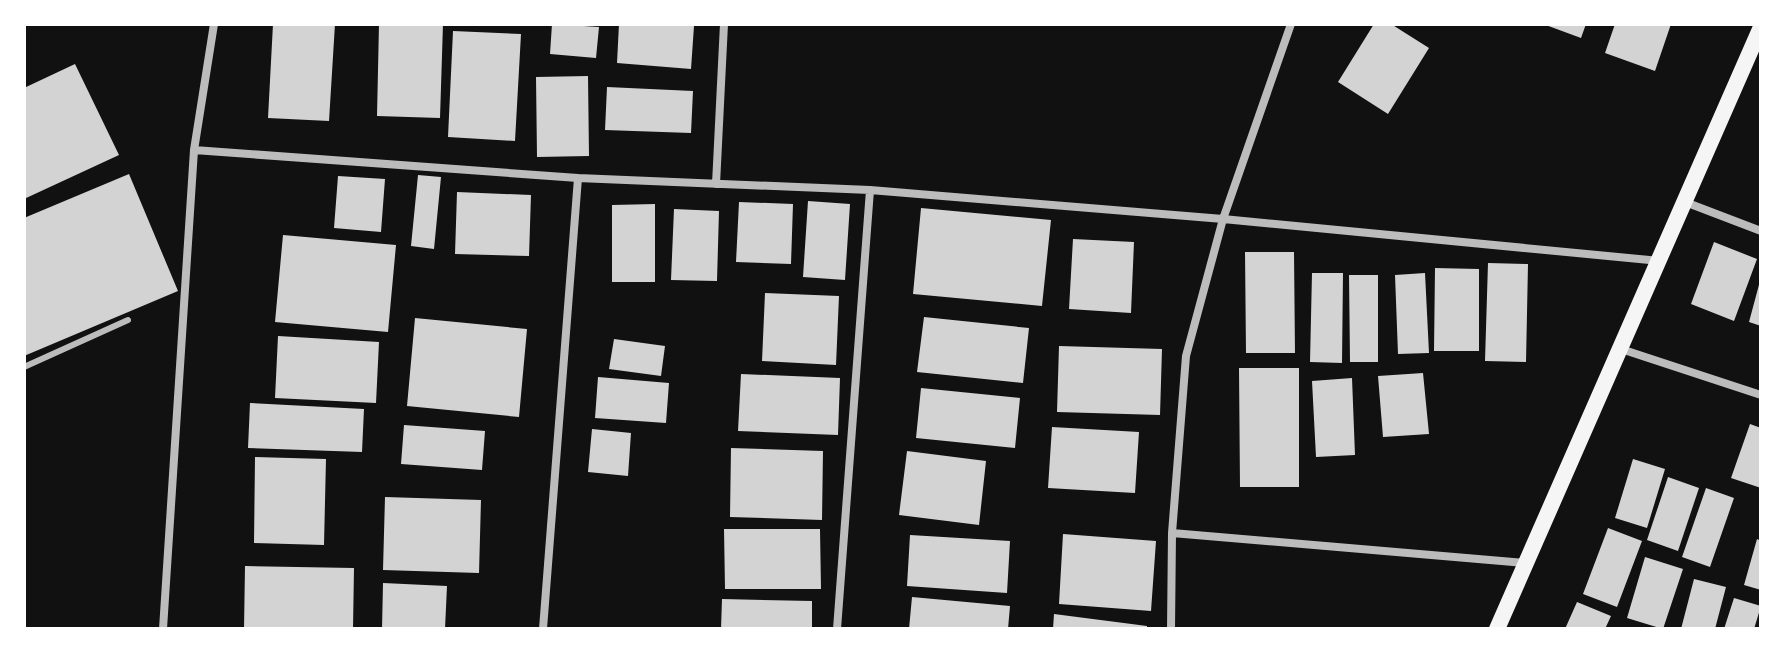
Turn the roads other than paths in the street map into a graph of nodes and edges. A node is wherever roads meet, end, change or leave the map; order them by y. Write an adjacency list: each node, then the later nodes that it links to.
1 (214, 24): 5 (street)
2 (724, 24): 7 (street)
3 (1291, 24): 10 (street)
4 (1761, 27): 9 (main road)
5 (194, 150): 6 (street); 19 (street)
6 (578, 178): 7 (street); 20 (street)
7 (716, 184): 8 (street)
8 (870, 190): 10 (street); 21 (street)
9 (1685, 202): 11 (street); 12 (main road)
10 (1223, 219): 12 (street); 17 (street)
11 (1761, 231)
12 (1660, 261): 14 (main road)
13 (128, 320): 15 (lane)
14 (1621, 349): 16 (street); 18 (main road)
15 (24, 367)
16 (1761, 395)
17 (1172, 533): 18 (street); 22 (street)
18 (1525, 563): 23 (main road)
19 (163, 629)
20 (543, 629)
21 (837, 629)
22 (1171, 629)
23 (1497, 629)

